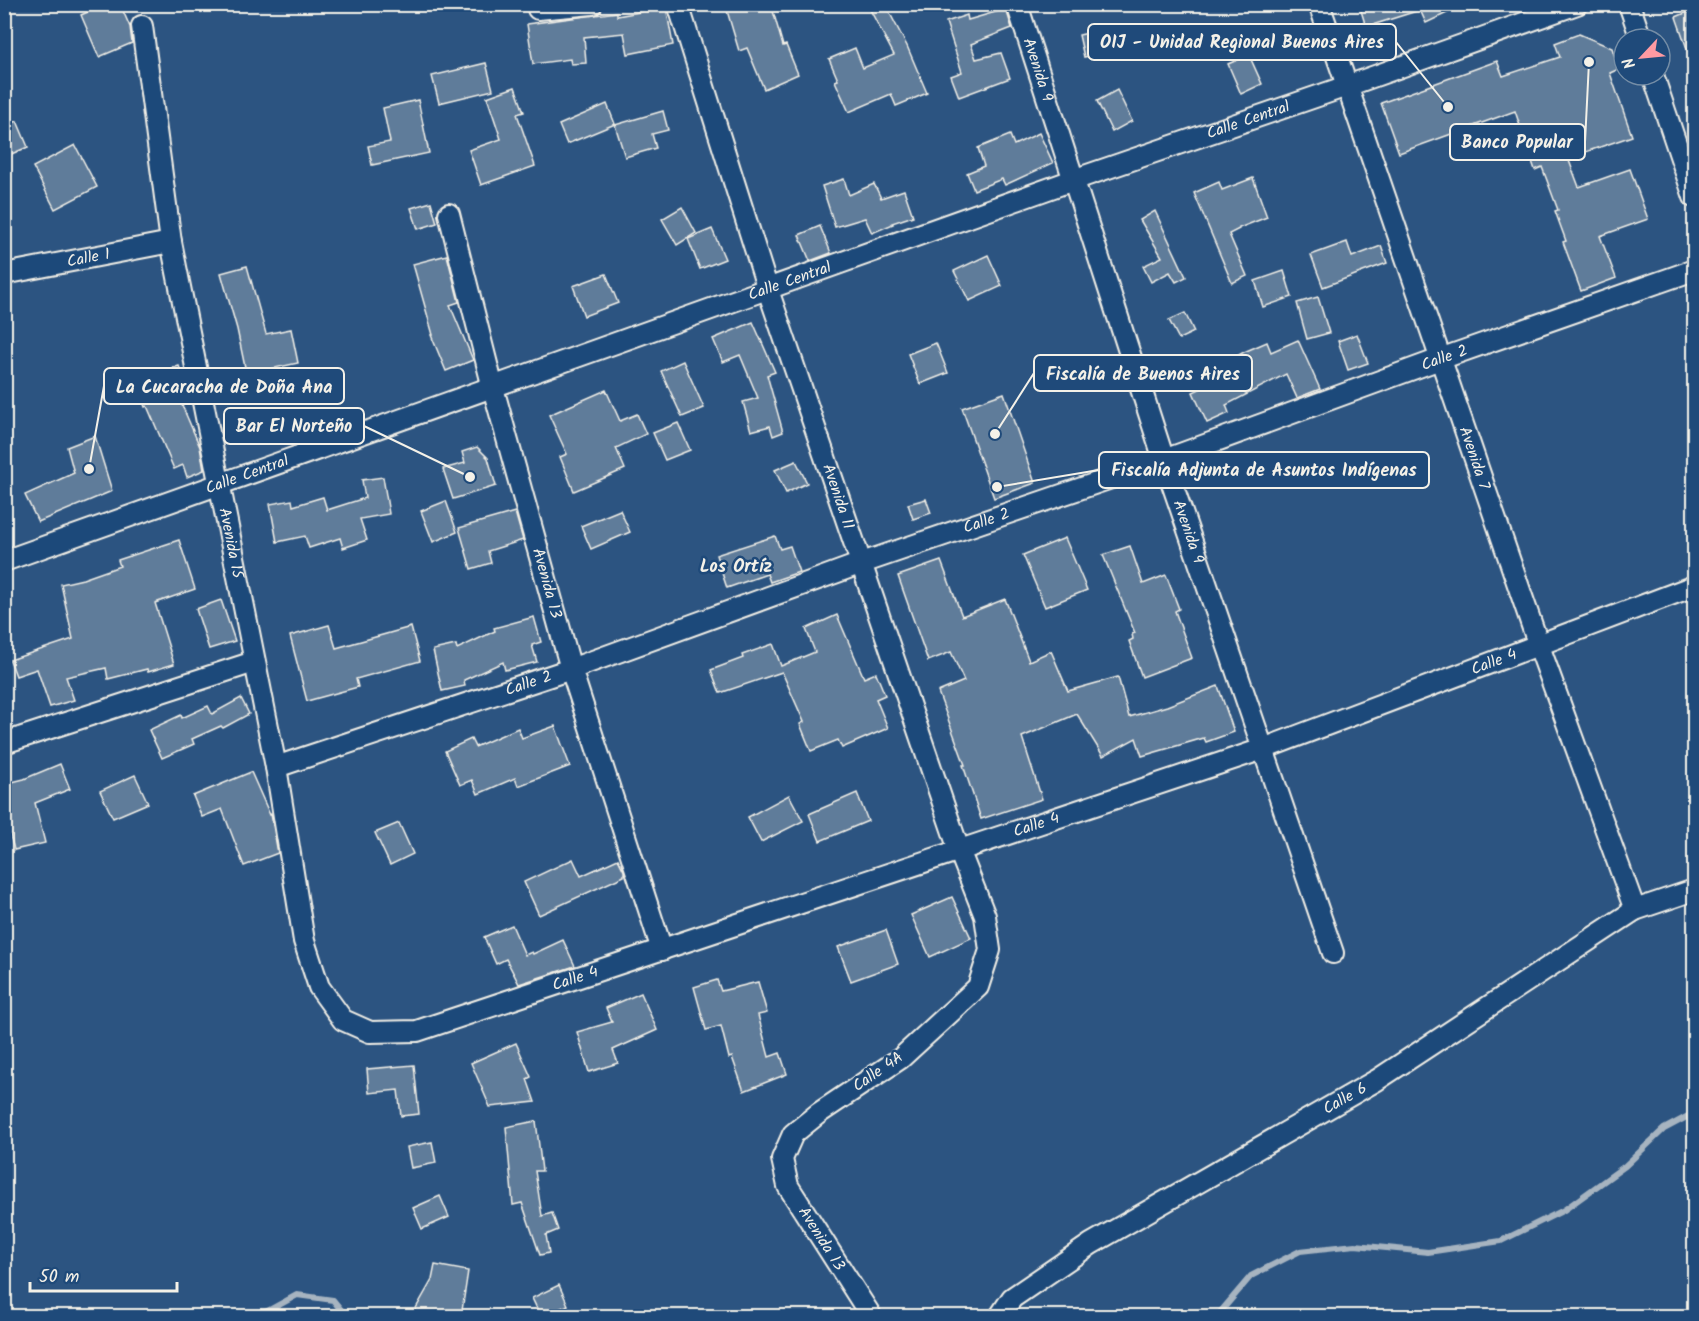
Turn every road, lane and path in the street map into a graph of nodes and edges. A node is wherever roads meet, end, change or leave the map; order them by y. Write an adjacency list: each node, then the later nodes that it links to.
1 (678, 4): 18 (street, Avenida 11)
2 (1017, 4): 12 (street, Avenida 9)
3 (1319, 4): 10 (street, Avenida 7)
4 (1577, 4): 10 (street, Calle Central)
5 (1629, 4): 9 (street)
6 (580, 5): 7 (street)
7 (538, 9)
8 (142, 26): 15 (street, Avenida 15)
9 (1637, 27)
10 (1347, 86): 12 (street, Calle Central); 19 (street, Avenida 7)
11 (1657, 87): 13 (street)
12 (1073, 180): 18 (street, Calle Central); 21 (street, Avenida 9)
13 (1695, 197)
14 (449, 214): 20 (street, Avenida 13)
15 (171, 242): 17 (street, Calle 1); 22 (street, Avenida 15)
16 (1695, 270): 19 (street, Calle 2)
17 (4, 274)
18 (768, 290): 20 (street, Calle Central); 24 (street, Avenida 11)
19 (1440, 359): 21 (street, Calle 2); 26 (street, Avenida 7)
20 (493, 388): 22 (street, Calle Central); 28 (street, Avenida 13)
21 (1164, 460): 24 (street, Calle 2); 30 (street, Avenida 9)
22 (220, 484): 23 (street, Calle Central); 27 (street, Avenida 15)
23 (4, 561)
24 (862, 563): 28 (street, Calle 2); 32 (street, Avenida 11)
25 (1695, 586): 26 (street, Calle 4)
26 (1539, 646): 30 (street, Calle 4); 34 (street, Avenida 7)
27 (255, 662): 29 (street); 31 (street, Avenida 15)
28 (571, 669): 31 (street, Calle 2); 35 (street, Avenida 13)
29 (4, 743)
30 (1263, 749): 32 (street, Calle 4); 36 (street, Avenida 9)
31 (276, 766): 38 (street, Avenida 15)
32 (959, 850): 35 (street, Calle 4); 37 (street, Avenida 11)
33 (1695, 890): 34 (street, Calle 6)
34 (1635, 910): 41 (street, Calle 6)
35 (662, 950): 38 (street, Calle 4)
36 (1333, 953)
37 (978, 987): 39 (street, Calle 4A)
38 (370, 1032)
39 (782, 1159): 40 (street, Avenida 13)
40 (871, 1317)
41 (1000, 1317)

